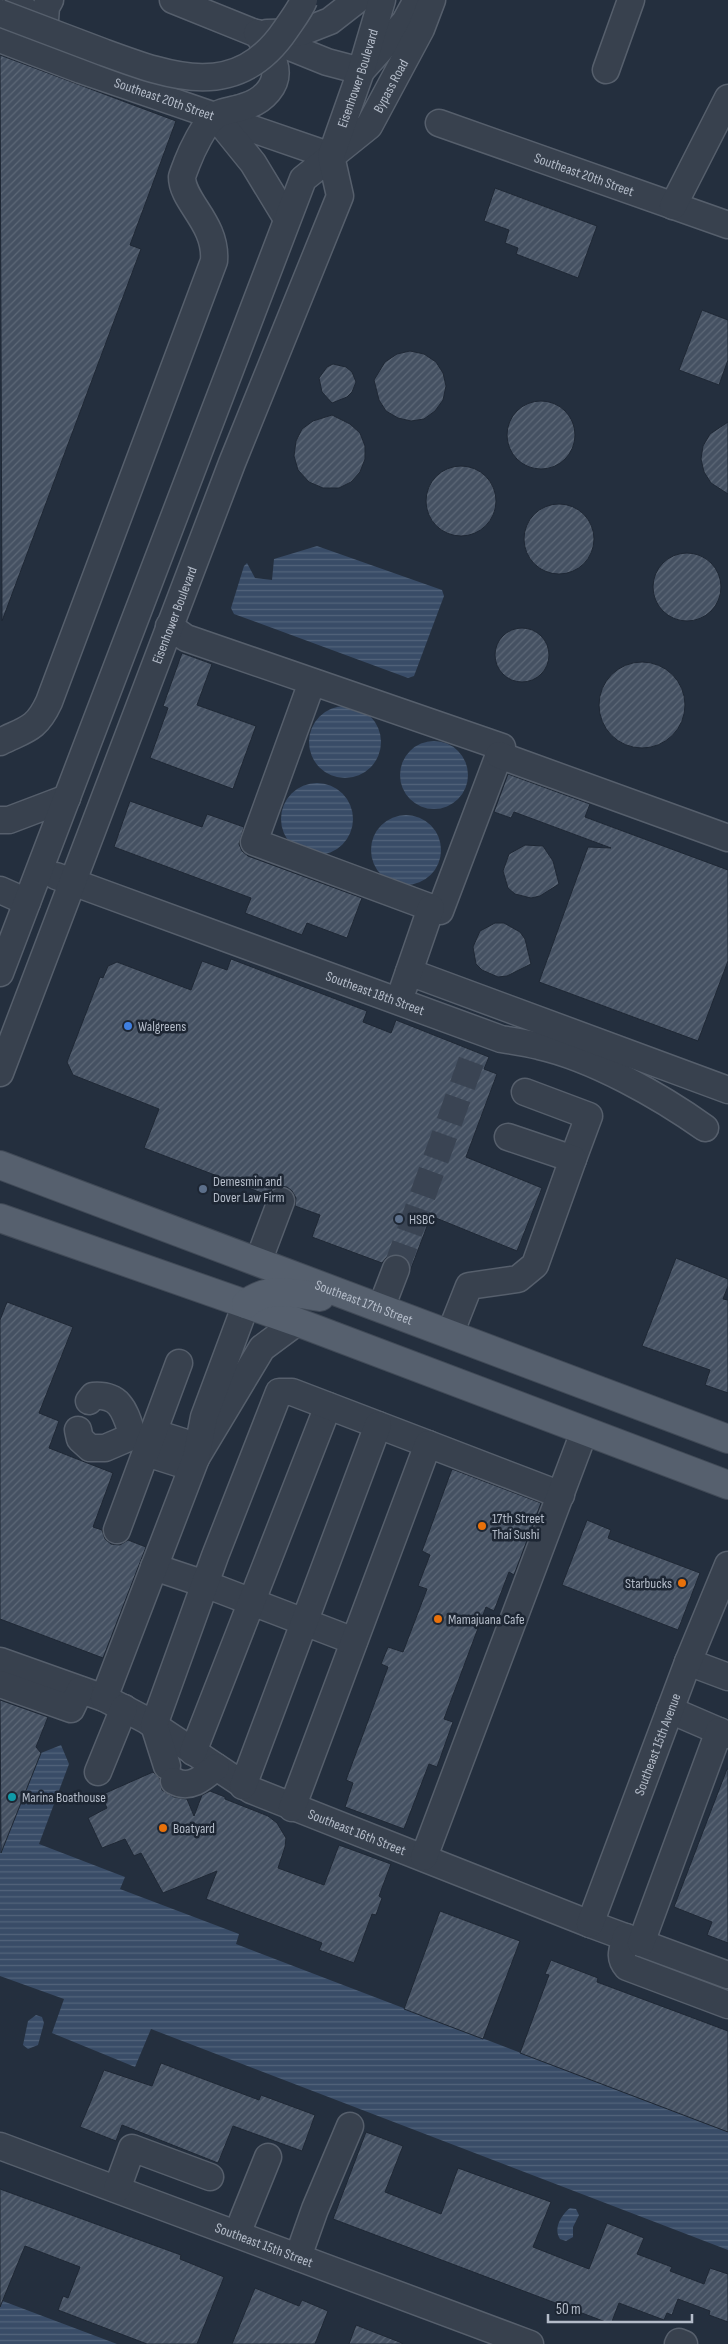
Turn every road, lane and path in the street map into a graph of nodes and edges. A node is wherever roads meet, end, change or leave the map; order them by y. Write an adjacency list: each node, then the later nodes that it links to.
1 (16, 0): 13 (street)
2 (50, 0): 13 (street)
3 (173, 0): 12 (street)
4 (223, 0): 12 (street)
5 (304, 0): 11 (street, bridge)
6 (357, 0): 12 (street)
7 (382, 0): 17 (street, Eisenhower Boulevard)
8 (417, 0): 17 (street, Bypass Road)
9 (432, 0): 21 (street, Bypass Road)
10 (630, 0): 16 (street)
11 (0, 13)
12 (251, 31): 17 (street); 19 (street)
13 (44, 33): 15 (street)
14 (0, 39): 15 (street, Southeast 20th Street)
15 (81, 70): 19 (street, Southeast 20th Street)
16 (606, 70)
17 (361, 71): 21 (street, Eisenhower Boulevard)
18 (728, 98): 22 (street)
19 (215, 116): 21 (street, Southeast 20th Street); 23 (street); 27 (street)
20 (439, 124): 22 (street, Southeast 20th Street)
21 (330, 156): 23 (street, Eisenhower Boulevard); 25 (street, Eisenhower Boulevard)
22 (673, 206): 24 (street, Southeast 20th Street)
23 (287, 219): 29 (street, Eisenhower Boulevard)
24 (728, 225)
25 (169, 626): 26 (street); 33 (street, Eisenhower Boulevard)
26 (312, 682): 28 (street); 36 (street)
27 (0, 742)
28 (499, 755): 31 (street); 36 (street)
29 (67, 798): 30 (street); 32 (street, Eisenhower Boulevard)
30 (0, 820)
31 (728, 838)
32 (39, 870): 33 (street, Southeast 18th Street); 35 (street, Eisenhower Boulevard)
33 (71, 882): 39 (street, Southeast 18th Street); 40 (street, Eisenhower Boulevard)
34 (0, 890): 35 (street)
35 (27, 902): 38 (street, Eisenhower Boulevard)
36 (431, 908): 37 (street)
37 (409, 972): 39 (street); 41 (street)
38 (0, 973)
39 (398, 1002): 43 (street, Southeast 18th Street)
40 (0, 1073)
41 (728, 1090)
42 (525, 1092): 45 (street)
43 (705, 1128)
44 (508, 1137): 45 (street)
45 (573, 1159): 54 (street)
46 (0, 1165): 49 (main road, Southeast 17th Street)
47 (281, 1201): 49 (street)
48 (0, 1218): 51 (main road)
49 (258, 1262): 52 (main road, Southeast 17th Street)
50 (396, 1269): 52 (street)
51 (246, 1304): 52 (main road); 53 (main road); 64 (street)
52 (375, 1306): 54 (main road, Southeast 17th Street)
53 (297, 1322): 60 (main road); 64 (street)
54 (450, 1334): 62 (main road, Southeast 17th Street)
55 (179, 1363): 61 (street)
56 (89, 1401): 61 (street)
57 (328, 1406): 58 (street); 70 (street); 71 (street)
58 (378, 1425): 63 (street); 72 (street)
59 (78, 1430): 61 (street)
60 (584, 1432): 65 (main road); 66 (street)
61 (141, 1439): 64 (street); 67 (street)
62 (728, 1439)
63 (428, 1444): 66 (street); 73 (street)
64 (196, 1458): 69 (street)
65 (728, 1485)
66 (561, 1495): 87 (street)
67 (117, 1530)
68 (728, 1565): 75 (street, Southeast 15th Avenue)
69 (154, 1567): 70 (street); 78 (street)
70 (205, 1584): 71 (street); 80 (street)
71 (251, 1601): 72 (street); 82 (street)
72 (304, 1622): 73 (street); 85 (street)
73 (354, 1641): 86 (street)
74 (0, 1661): 78 (street, Southeast 16th Street)
75 (688, 1662): 76 (street); 79 (street, Southeast 15th Avenue)
76 (728, 1677)
77 (0, 1684): 78 (street)
78 (103, 1699): 80 (street, Southeast 16th Street); 84 (street)
79 (670, 1710): 81 (street); 88 (street, Southeast 15th Avenue)
80 (154, 1725): 82 (street, Southeast 16th Street); 83 (street)
81 (724, 1733): 89 (street)
82 (193, 1752): 83 (street, Southeast 16th Street)
83 (216, 1767): 85 (street, Southeast 16th Street)
84 (98, 1772)
85 (243, 1786): 86 (street, Southeast 16th Street)
86 (292, 1808): 87 (street, Southeast 16th Street)
87 (424, 1857): 88 (street, Southeast 16th Street)
88 (590, 1924): 89 (street, Southeast 16th Street)
89 (634, 1940): 90 (street, Southeast 16th Street); 91 (street)
90 (728, 1975)
91 (728, 2005)
92 (350, 2126): 98 (street)
93 (0, 2146): 96 (street, Southeast 15th Street)
94 (268, 2157): 97 (street)
95 (210, 2177): 96 (street)
96 (117, 2189): 97 (street, Southeast 15th Street)
97 (237, 2234): 98 (street, Southeast 15th Street)
98 (298, 2257): 99 (street, Southeast 15th Street)
99 (530, 2344)
100 (678, 2344): 101 (street)
101 (684, 2344)

